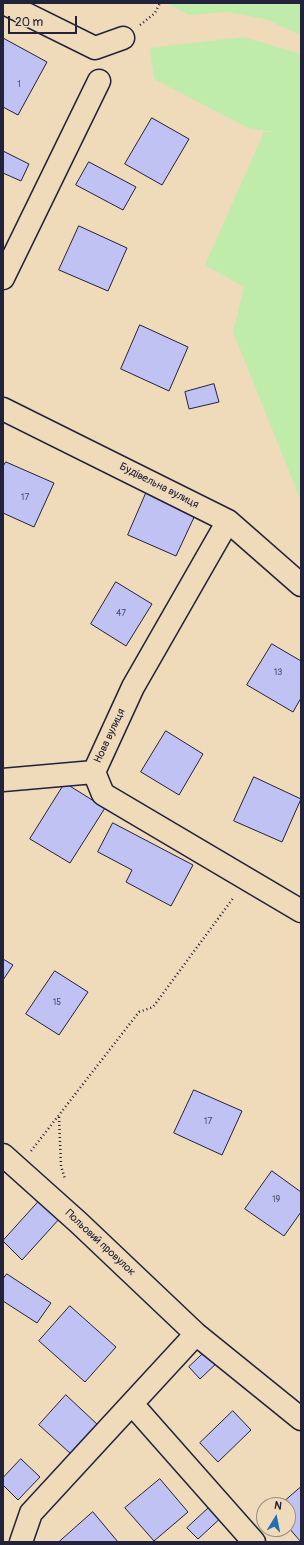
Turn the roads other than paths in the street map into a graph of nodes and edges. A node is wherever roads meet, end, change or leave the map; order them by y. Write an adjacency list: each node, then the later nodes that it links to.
1 (4, 3): 2 (street)
2 (123, 38)
3 (99, 81): 4 (street)
4 (3, 278)
5 (3, 409): 6 (street, Будівельна вулиця)
6 (228, 521): 7 (street, Будівельна вулиця); 8 (street, Нова вулиця)
7 (301, 585)
8 (94, 772): 9 (street); 10 (street, Нова вулиця)
9 (3, 780)
10 (301, 911)
11 (11, 1161): 12 (street, Польовий провулок)
12 (196, 1334): 13 (street); 14 (street, Польовий провулок)
13 (132, 1404): 15 (street); 16 (street)
14 (301, 1419)
15 (20, 1542)
16 (254, 1542)

